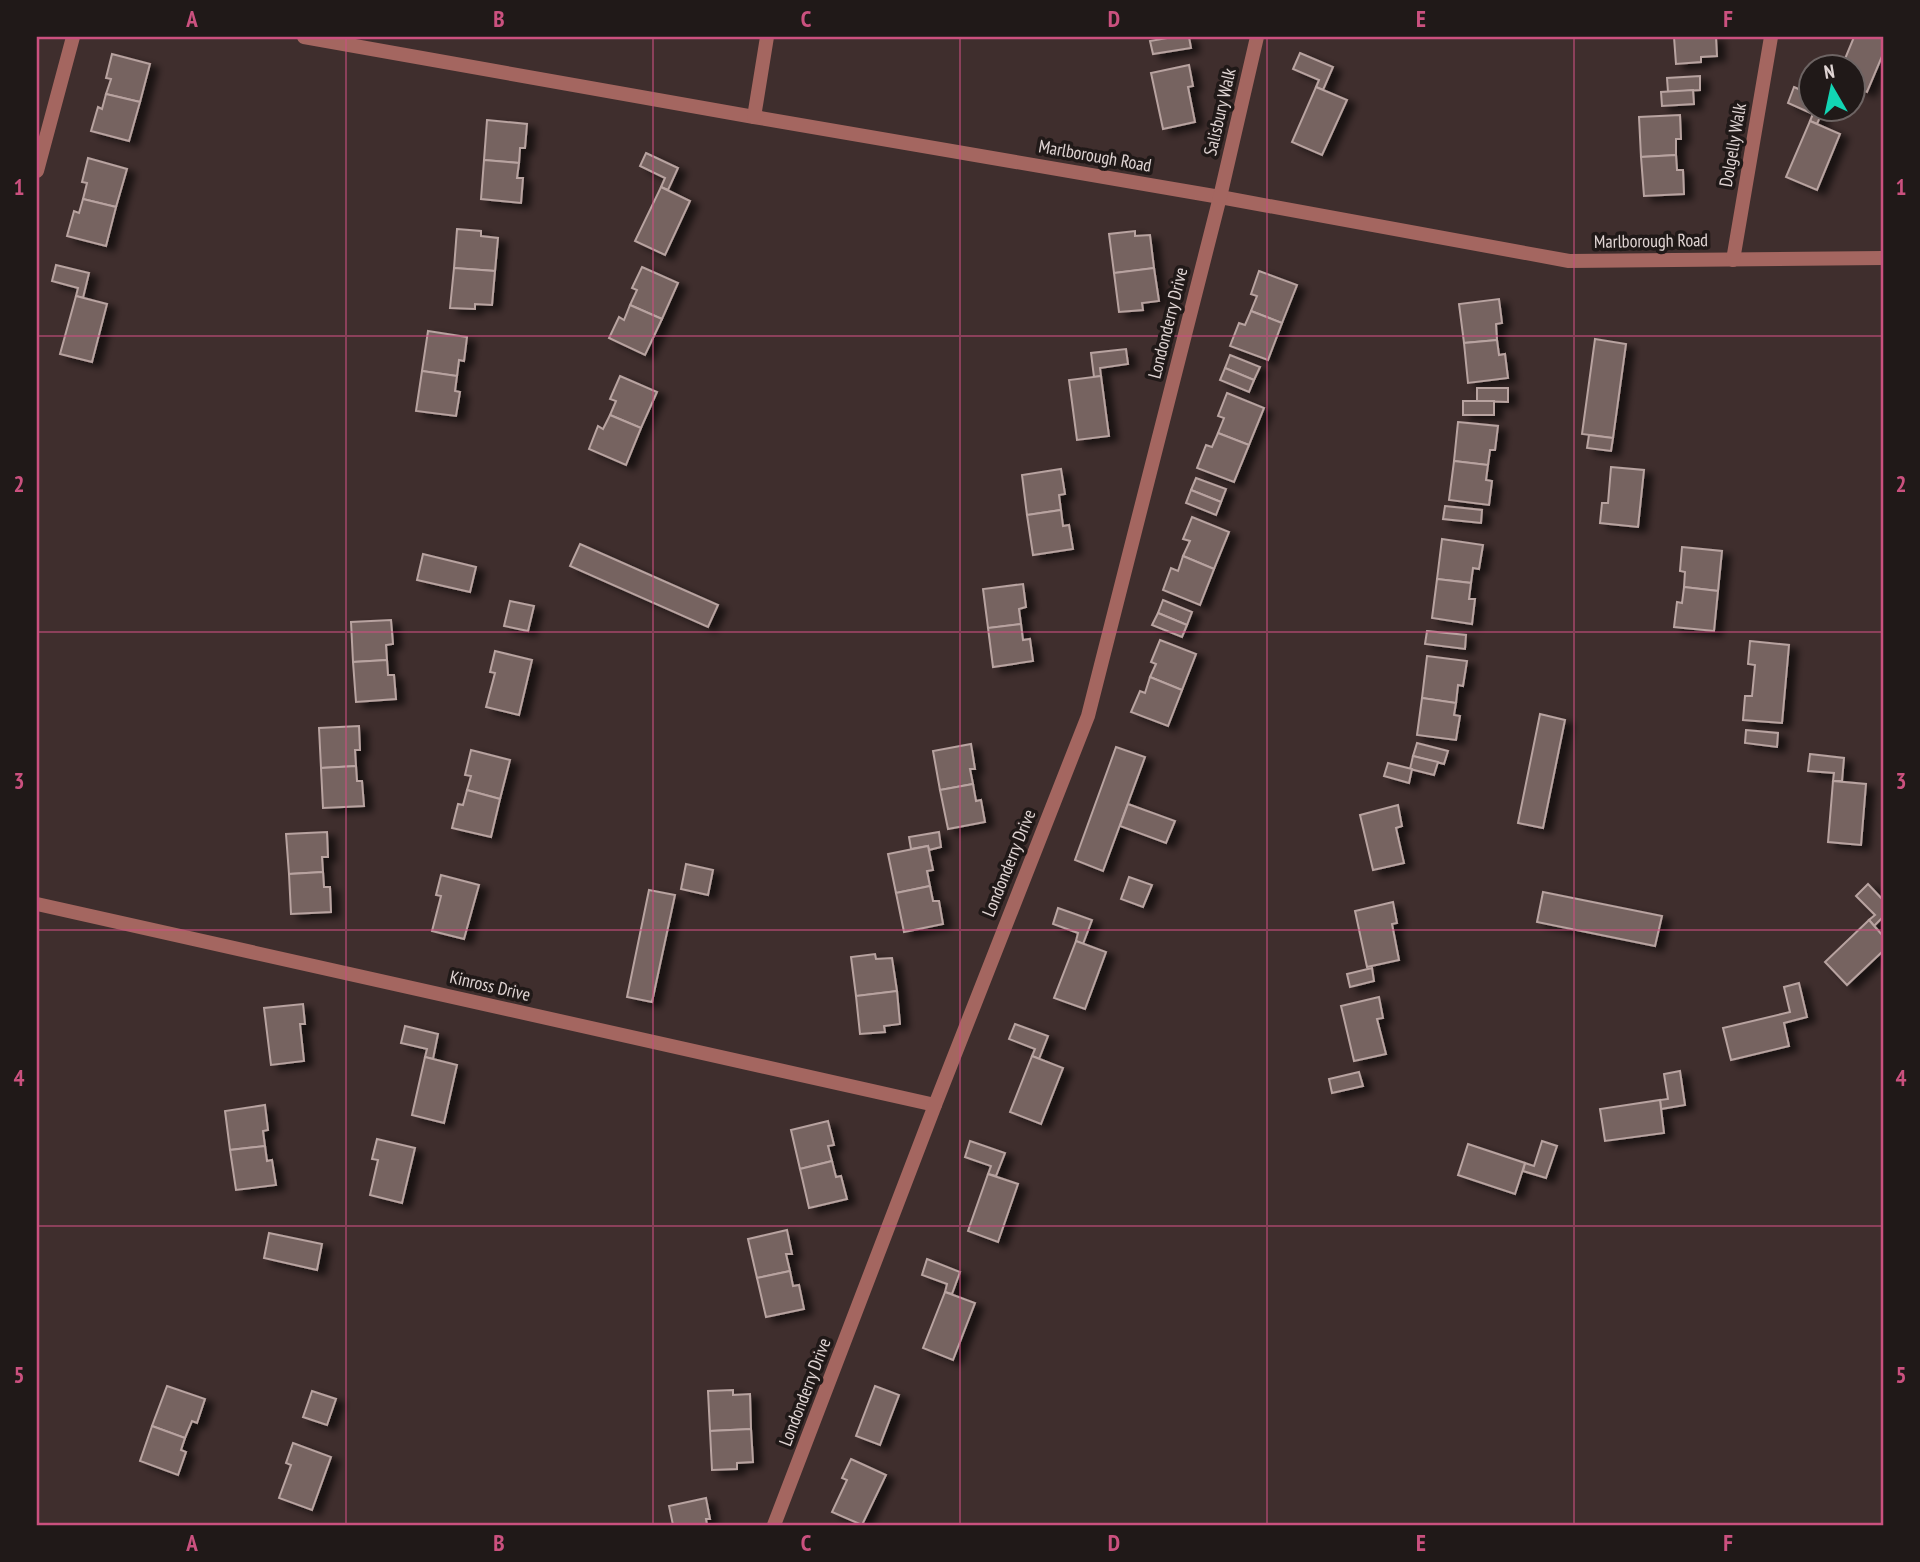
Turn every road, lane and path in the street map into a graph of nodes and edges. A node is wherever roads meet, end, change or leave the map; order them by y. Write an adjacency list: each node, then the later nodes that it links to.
1 (73, 37): 7 (lane)
2 (304, 37): 6 (lane, Marlborough Road)
3 (767, 37): 6 (lane)
4 (1257, 37): 8 (lane, Salisbury Walk)
5 (1771, 37): 10 (lane, Dolgelly Walk)
6 (754, 117): 8 (lane, Marlborough Road)
7 (37, 172)
8 (1220, 197): 10 (lane, Marlborough Road); 12 (lane, Londonderry Drive)
9 (1883, 258): 10 (lane, Marlborough Road)
10 (1732, 260)
11 (37, 904): 12 (lane, Kinross Drive)
12 (934, 1105): 13 (lane, Londonderry Drive)
13 (774, 1525)

